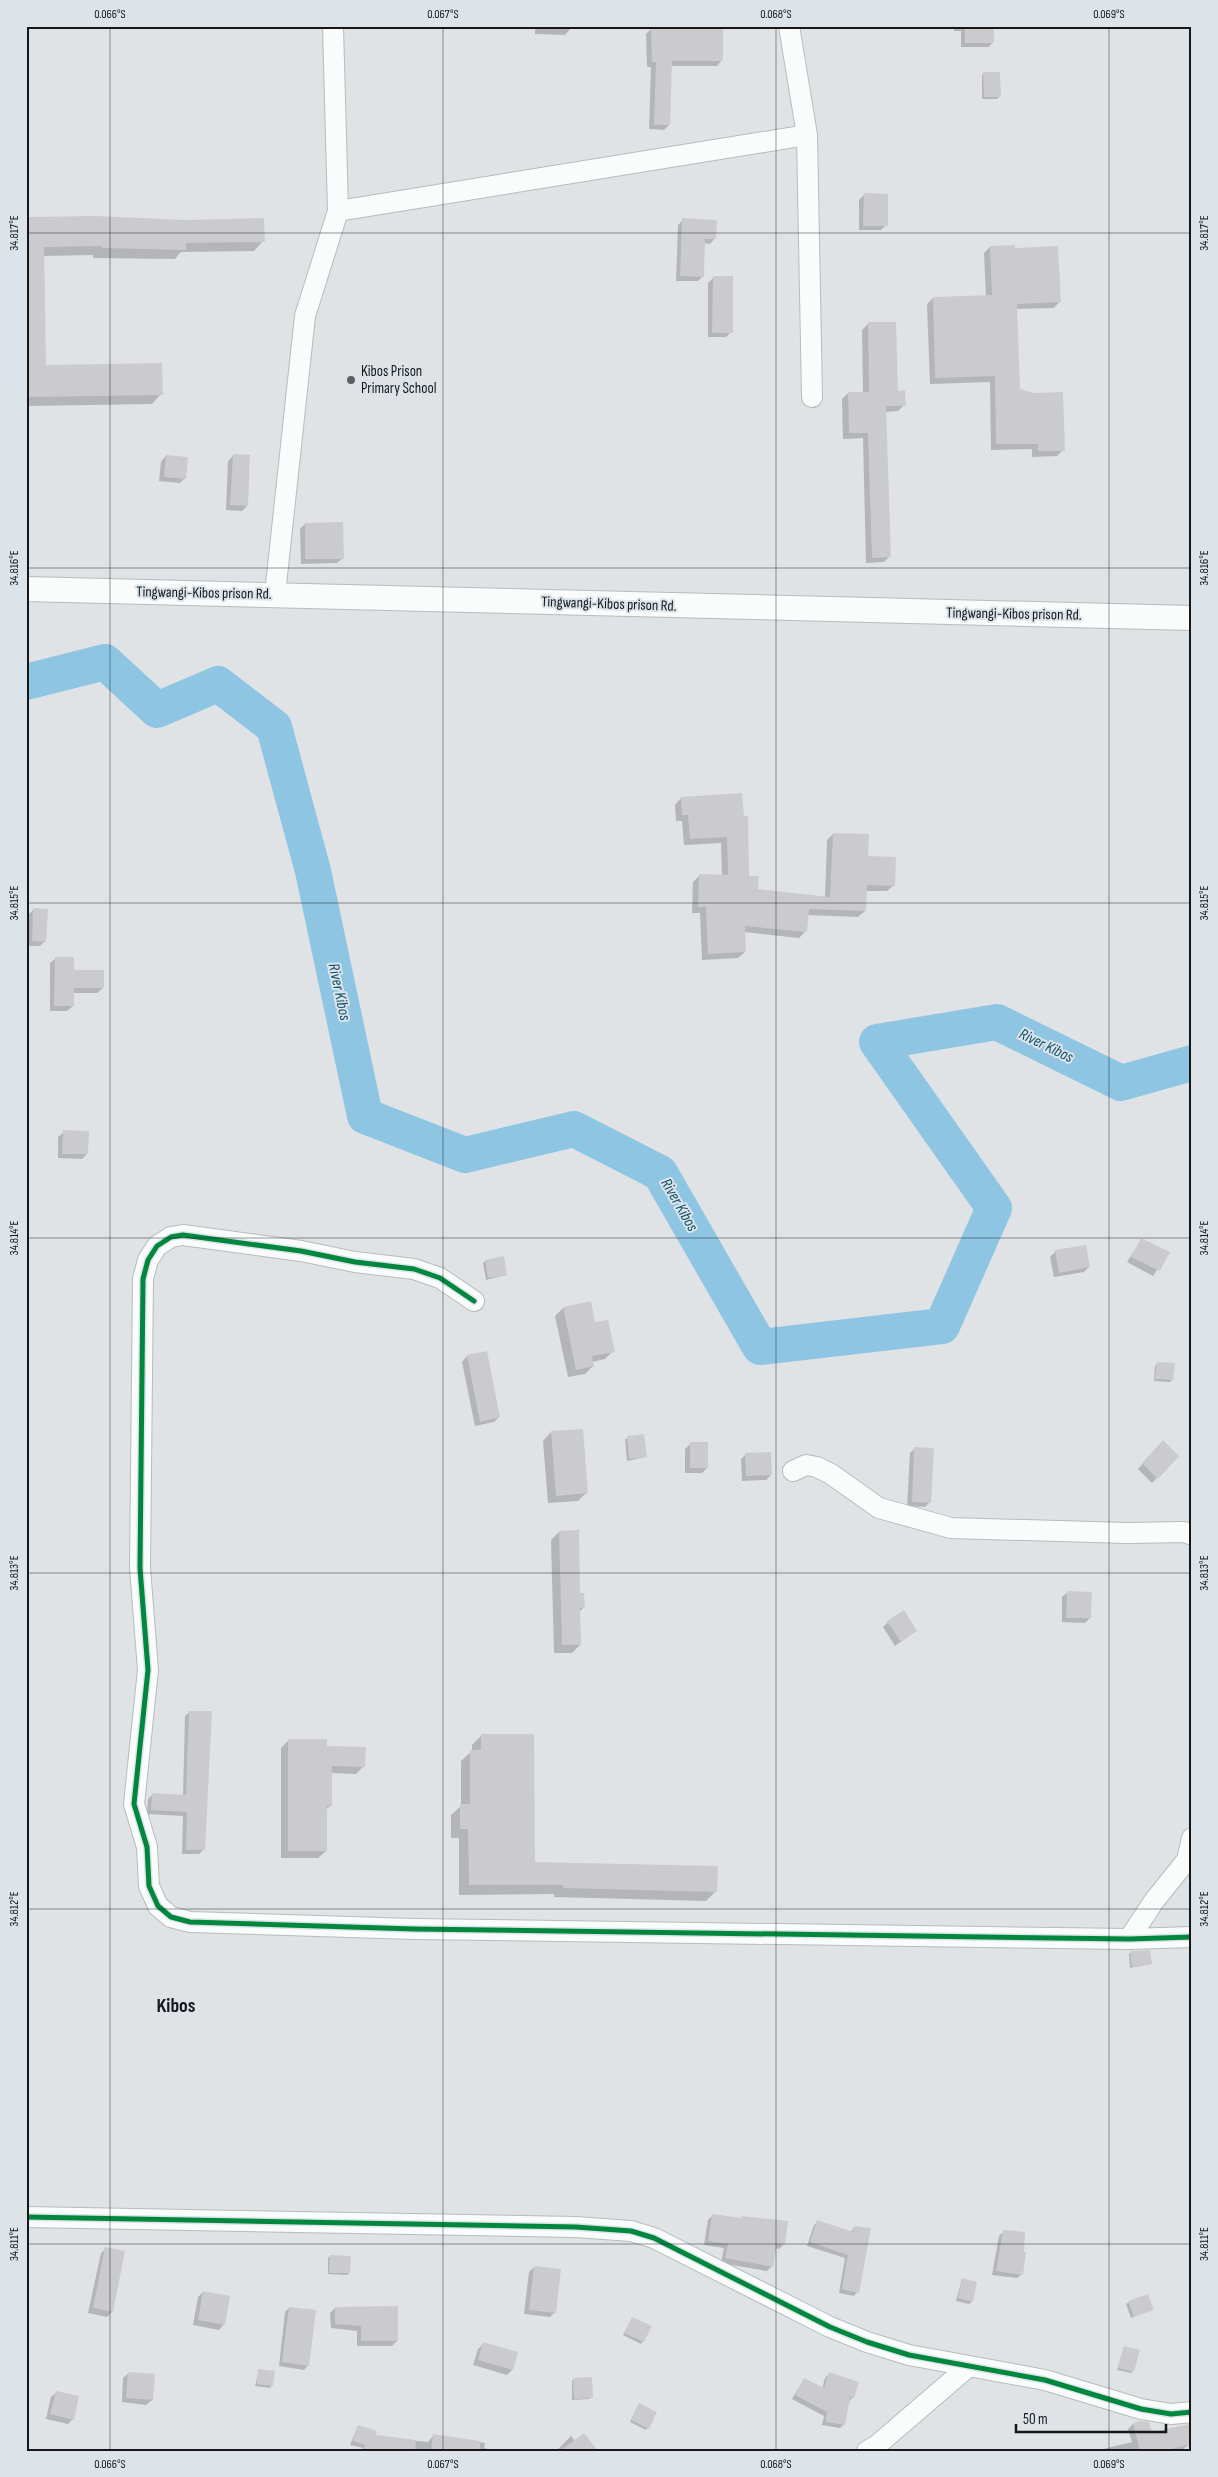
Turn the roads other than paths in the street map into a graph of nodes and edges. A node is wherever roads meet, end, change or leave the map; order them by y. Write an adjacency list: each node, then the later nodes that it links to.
1 (333, 26): 4 (street)
2 (789, 26): 3 (street)
3 (807, 135): 4 (street); 5 (street)
4 (338, 211): 7 (street)
5 (812, 397)
6 (26, 589): 7 (street, Tingwangi-Kibos prison Rd.)
7 (275, 594): 8 (street, Tingwangi-Kibos prison Rd.)
8 (1192, 618)
9 (474, 1300): 14 (street)
10 (793, 1471): 11 (street)
11 (1192, 1535)
12 (1192, 1838): 14 (street)
13 (1192, 1937): 14 (street)
14 (1129, 1939)
15 (26, 2217): 16 (street)
16 (968, 2367): 17 (street); 18 (street)
17 (1192, 2412)
18 (867, 2451)

